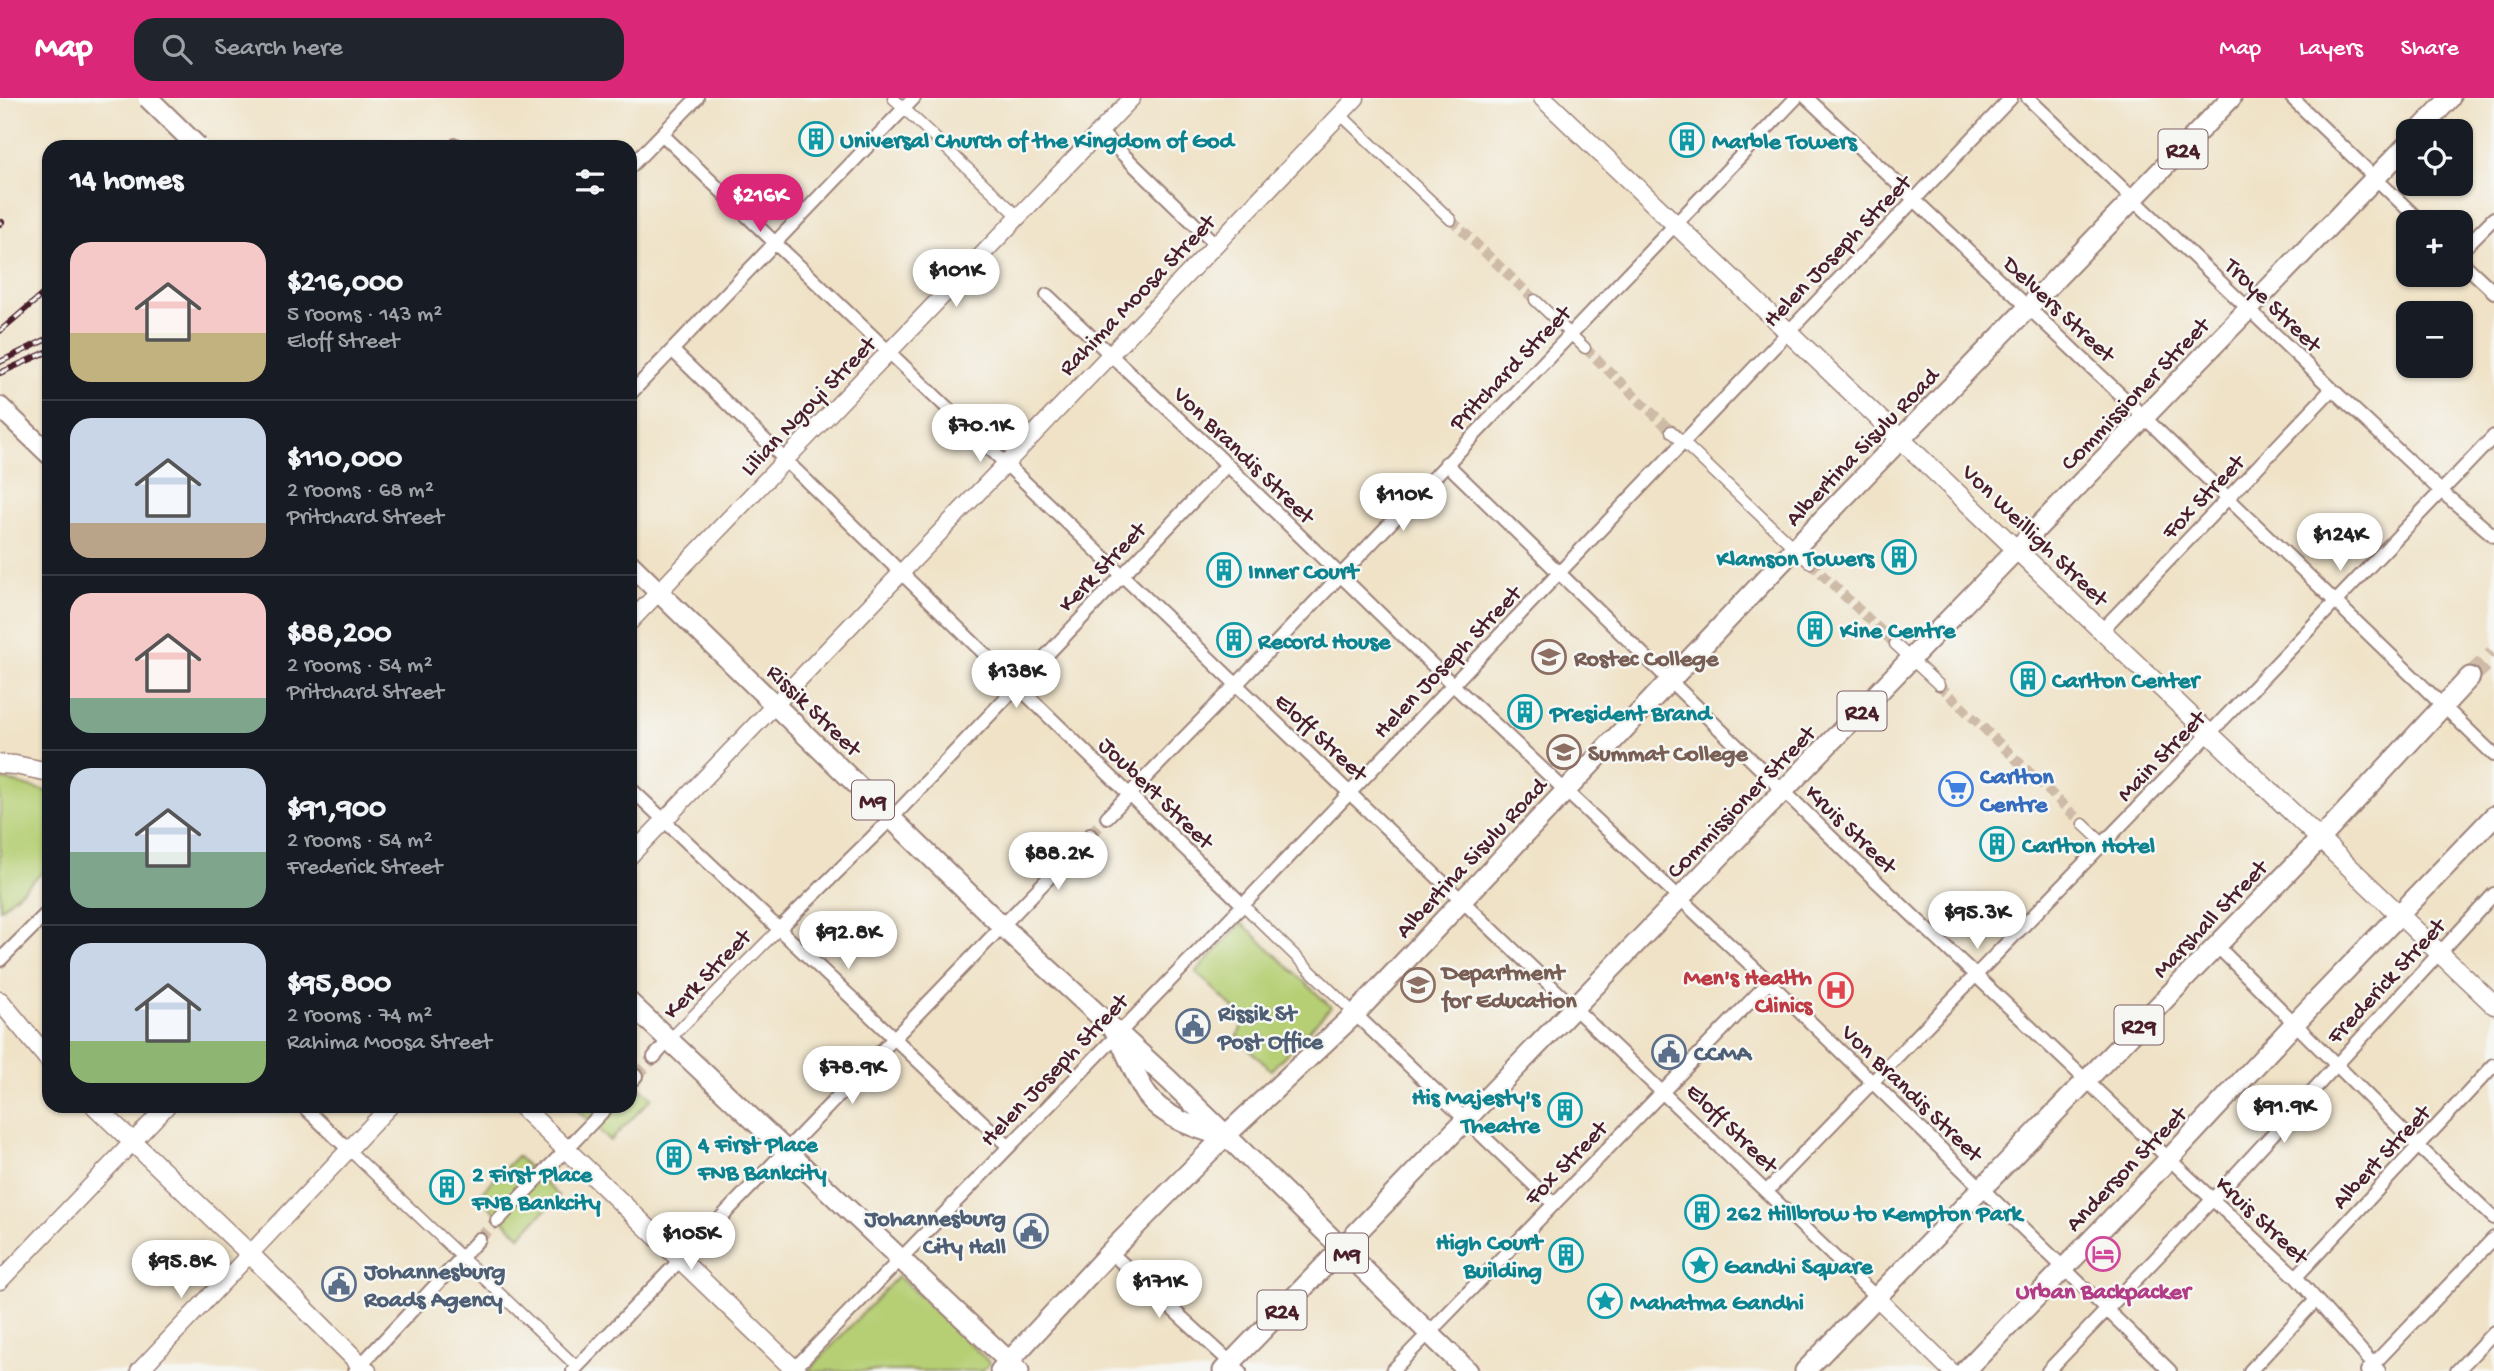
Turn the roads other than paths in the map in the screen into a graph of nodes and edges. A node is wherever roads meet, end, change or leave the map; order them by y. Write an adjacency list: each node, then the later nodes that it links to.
1 (148, 98): 20 (main road, bridge)
2 (697, 98): 19 (street)
3 (893, 98): 15 (street)
4 (914, 98): 15 (street)
5 (1356, 98): 16 (street, Rahima Moosa Street)
6 (1543, 98): 30 (main road, Von Weilligh Street)
7 (1796, 98): 30 (street, Pritchard Street)
8 (1807, 98): 24 (street, Delvers Street)
9 (2011, 98): 24 (street, Helen Joseph Street)
10 (2028, 98): 25 (street, Troye Street)
11 (2231, 98): 25 (main road, Albertina Sisulu Road / R24)
12 (2292, 98): 23 (street)
13 (2450, 98): 17 (main road)
14 (1124, 101): 18 (street, Lilian Ngoyi Street)
15 (904, 108): 27 (street); 32 (street)
16 (1340, 114): 29 (street); 33 (street, Rahima Moosa Street)
17 (2431, 119)
18 (1100, 132): 27 (street, Lilian Ngoyi Street); 33 (street)
19 (662, 134): 22 (street); 32 (street, Eloff Street)
20 (191, 140)
21 (2396, 157): 23 (main road, Commissioner Street / R24)
22 (637, 160)
23 (2375, 179): 26 (street); 39 (main road, Commissioner Street / R24)
24 (1914, 200): 38 (street, Delvers Street); 40 (street, Helen Joseph Street)
25 (2135, 200): 38 (main road, Albertina Sisulu Road / R24); 39 (street, Troye Street)
26 (2408, 210)
27 (1019, 217): 44 (street, Lilian Ngoyi Street)
28 (2494, 218): 31 (street)
29 (1451, 220)
30 (1674, 223): 40 (main road, Von Weilligh Street); 41 (street, Pritchard Street)
31 (2473, 239)
32 (775, 243): 43 (street); 44 (street, Eloff Street)
33 (1216, 244): 45 (street, Rahima Moosa Street)
34 (2473, 272): 35 (street)
35 (2494, 292)
36 (1047, 295): 45 (street, Von Brandis Street)
37 (1535, 300): 41 (street)
38 (2029, 308): 49 (street, Delvers Street); 52 (main road, Albertina Sisulu Road / R24)
39 (2250, 309): 47 (street, Troye Street); 49 (main road, Commissioner Street / R24)
40 (1787, 331): 52 (main road, Von Weilligh Street); 53 (street, Helen Joseph Street)
41 (1570, 333): 42 (street); 56 (street, Pritchard Street)
42 (1586, 348)
43 (672, 350): 46 (street); 55 (street, Joubert Street)
44 (889, 352): 55 (street, Lilian Ngoyi Street); 57 (street, Eloff Street)
45 (1111, 354): 57 (street, Rahima Moosa Street); 58 (street, Von Brandis Street)
46 (637, 387)
47 (2332, 389): 59 (street, Troye Street); 60 (street, Fox Street)
48 (4, 411): 54 (main road)
49 (2144, 417): 60 (street, Delvers Street); 63 (main road, Commissioner Street / R24)
50 (1671, 431): 53 (street)
51 (2494, 436): 59 (street, Main Street)
52 (1902, 439): 62 (main road, Albertina Sisulu Road / R24); 63 (main road, Von Weilligh Street)
53 (1683, 442): 62 (street); 66 (street, Helen Joseph Street)
54 (42, 447)
55 (786, 460): 67 (street, Joubert Street); 70 (street, Lilian Ngoyi Street)
56 (1446, 463): 66 (street, Kruis Street); 69 (street, Pritchard Street)
57 (1006, 464): 67 (street, Rahima Moosa Street); 68 (street, Eloff Street)
58 (1227, 465): 68 (street, Kerk Street); 69 (street, Von Brandis Street)
59 (2442, 492): 61 (street, Troye Street); 71 (street, Main Street)
60 (2227, 499): 71 (street, Delvers Street); 73 (street, Fox Street)
61 (2494, 536)
62 (1795, 548): 64 (street); 77 (main road, Albertina Sisulu Road / R24)
63 (2018, 549): 73 (main road, Von Weilligh Street); 75 (main road, Commissioner Street / R24)
64 (1810, 563)
65 (637, 571): 70 (main road, Rissik Street / M9)
66 (1559, 572): 77 (street, Kruis Street); 78 (street, Helen Joseph Street)
67 (901, 573): 80 (street, Joubert Street); 82 (street, Rahima Moosa Street)
68 (1122, 575): 80 (street, Kerk Street); 81 (street, Eloff Street)
69 (1341, 575): 78 (street, Von Brandis Street); 81 (street, Pritchard Street)
70 (659, 592): 72 (street, Lilian Ngoyi Street); 82 (main road, Rissik Street / M9)
71 (2334, 603): 83 (street, Delvers Street); 84 (street, Main Street)
72 (637, 615)
73 (2101, 631): 84 (main road, Von Weilligh Street)
74 (1895, 644): 75 (street)
75 (1912, 659): 79 (street); 88 (main road, Commissioner Street / R24)
76 (2470, 677): 83 (main road, Marshall Street / R29)
77 (1670, 679): 88 (street, Kruis Street); 89 (main road, Albertina Sisulu Road / R24)
78 (1451, 684): 89 (street, Von Brandis Street); 90 (street, Helen Joseph Street)
79 (1939, 685)
80 (1017, 686): 91 (street, Joubert Street); 95 (street, Kerk Street)
81 (1235, 686): 90 (street, Eloff Street); 91 (street, Pritchard Street)
82 (775, 704): 95 (main road, Rissik Street / M9); 96 (street, Rahima Moosa Street)
83 (2442, 705): 85 (street, Delvers Street); 99 (main road, Marshall Street / R29)
84 (2210, 733): 99 (main road, Von Weilligh Street); 100 (street, Main Street)
85 (2494, 755)
86 (5, 763): 87 (main road)
87 (42, 771)
88 (1784, 791): 103 (main road, Commissioner Street / R24); 113 (street, Kruis Street)
89 (1566, 792): 103 (street, Von Brandis Street); 104 (main road, Albertina Sisulu Road / R24)
90 (1349, 793): 104 (street, Eloff Street); 105 (street, Helen Joseph Street)
91 (1129, 794): 94 (street, Pritchard Street); 105 (street, Joubert Street)
92 (637, 795): 96 (street)
93 (2494, 816): 106 (main road, Anderson Street)
94 (1107, 817)
95 (892, 818): 108 (main road, Rissik Street / M9); 109 (street, Kerk Street)
96 (664, 820): 101 (street, Rahima Moosa Street); 109 (street)
97 (2083, 824): 100 (street)
98 (1090, 835): 108 (street)
99 (2321, 838): 106 (main road, Von Weilligh Street); 110 (main road, Marshall Street / R29)
100 (2103, 843): 113 (street, Main Street)
101 (637, 849)
102 (2494, 894): 111 (street, Frederick Street)
103 (1680, 898): 114 (street, Von Brandis Street); 117 (main road, Commissioner Street / R24)
104 (1463, 901): 117 (street, Eloff Street); 119 (main road, Albertina Sisulu Road / R24)
105 (1243, 905): 119 (street, Joubert Street); 121 (street, Helen Joseph Street)
106 (2399, 914): 111 (main road, Von Weilligh Street); 120 (main road, Anderson Street)
107 (42, 918): 112 (street)
108 (1002, 926): 121 (main road, Rissik Street / M9); 122 (street)
109 (779, 929): 122 (street); 123 (street, Kerk Street)
110 (2216, 945): 120 (street); 128 (main road, Marshall Street / R29)
111 (2439, 951): 116 (main road, Von Weilligh Street); 126 (street, Frederick Street)
112 (0, 960)
113 (1976, 976): 128 (street, Kruis Street); 129 (street, Main Street)
114 (1769, 982): 129 (street, Von Brandis Street); 130 (street, Fox Street)
115 (0, 1002): 124 (main road)
116 (2494, 1005)
117 (1574, 1007): 130 (street, Eloff Street); 137 (main road, Commissioner Street / R24)
118 (637, 1010): 123 (main road)
119 (1355, 1014): 137 (street, Joubert Street); 138 (main road, Albertina Sisulu Road / R24)
120 (2295, 1021): 126 (street); 145 (main road, Anderson Street)
121 (1117, 1034): 138 (main road, Rissik Street / M9); 138 (main road, Rissik Street / M9); 140 (street, Helen Joseph Street)
122 (894, 1038): 140 (street); 144 (street)
123 (669, 1040): 125 (street, Kerk Street); 144 (main road)
124 (42, 1052)
125 (654, 1057)
126 (2336, 1063): 141 (street); 148 (street, Frederick Street)
127 (2494, 1065): 141 (street, Albert Street)
128 (2087, 1079): 145 (street, Kruis Street); 146 (main road, Marshall Street / R29)
129 (1872, 1084): 146 (street, Von Brandis Street); 147 (street, Main Street)
130 (1662, 1090): 147 (street, Eloff Street); 149 (street, Fox Street)
131 (102, 1113): 139 (main road)
132 (160, 1113): 139 (street)
133 (310, 1113): 142 (street)
134 (383, 1113): 142 (street)
135 (528, 1113): 143 (main road)
136 (601, 1113): 143 (street)
137 (1465, 1121): 149 (street, Joubert Street); 154 (main road, Commissioner Street / R24)
138 (1225, 1136): 154 (main road, Rissik Street / M9); 155 (main road, Albertina Sisulu Road / R24)
139 (132, 1143): 156 (main road); 162 (street)
140 (1008, 1146): 157 (street, Helen Joseph Street)
141 (2418, 1146): 150 (street); 161 (street, Albert Street)
142 (348, 1149): 156 (street); 158 (street)
143 (566, 1151): 151 (street); 159 (main road)
144 (785, 1151): 157 (main road); 159 (street)
145 (2169, 1159): 148 (street, Kruis Street); 160 (main road, Anderson Street)
146 (1982, 1186): 160 (street, Von Brandis Street); 163 (main road, Marshall Street / R29)
147 (1766, 1192): 163 (street, Eloff Street)
148 (2212, 1200): 161 (street, Kruis Street); 165 (street, Frederick Street)
149 (1554, 1204): 167 (street, Fox Street)
150 (2494, 1218)
151 (497, 1221)
152 (2494, 1238): 172 (street)
153 (479, 1239): 158 (street)
154 (1342, 1248): 167 (main road, Rissik Street / M9); 169 (main road, Commissioner Street / R24)
155 (1110, 1252): 168 (main road, Albertina Sisulu Road / R24); 169 (street)
156 (250, 1254): 170 (main road); 174 (street)
157 (900, 1257): 168 (main road); 173 (street, Helen Joseph Street)
158 (461, 1258): 170 (street); 171 (street)
159 (681, 1258): 171 (street); 173 (main road)
160 (2062, 1269): 165 (street, Von Brandis Street); 179 (main road, Anderson Street)
161 (2296, 1277): 164 (street, Kruis Street)
162 (0, 1281)
163 (1875, 1296): 177 (main road, Marshall Street / R29); 178 (street, Eloff Street)
164 (2316, 1300): 172 (street, Kruis Street); 182 (street)
165 (2106, 1311): 180 (street, Frederick Street); 181 (street, Von Brandis Street)
166 (2494, 1332): 183 (street)
167 (1429, 1333): 175 (street, Fox Street); 176 (main road, Rissik Street / M9)
168 (1009, 1368)
169 (1231, 1368)
170 (361, 1369)
171 (575, 1369)
172 (2373, 1369)
173 (794, 1370)
174 (139, 1371)
175 (1392, 1371)
176 (1468, 1371)
177 (1805, 1371)
178 (1951, 1371)
179 (1965, 1371)
180 (2048, 1371)
181 (2170, 1371)
182 (2250, 1371)
183 (2457, 1371)

